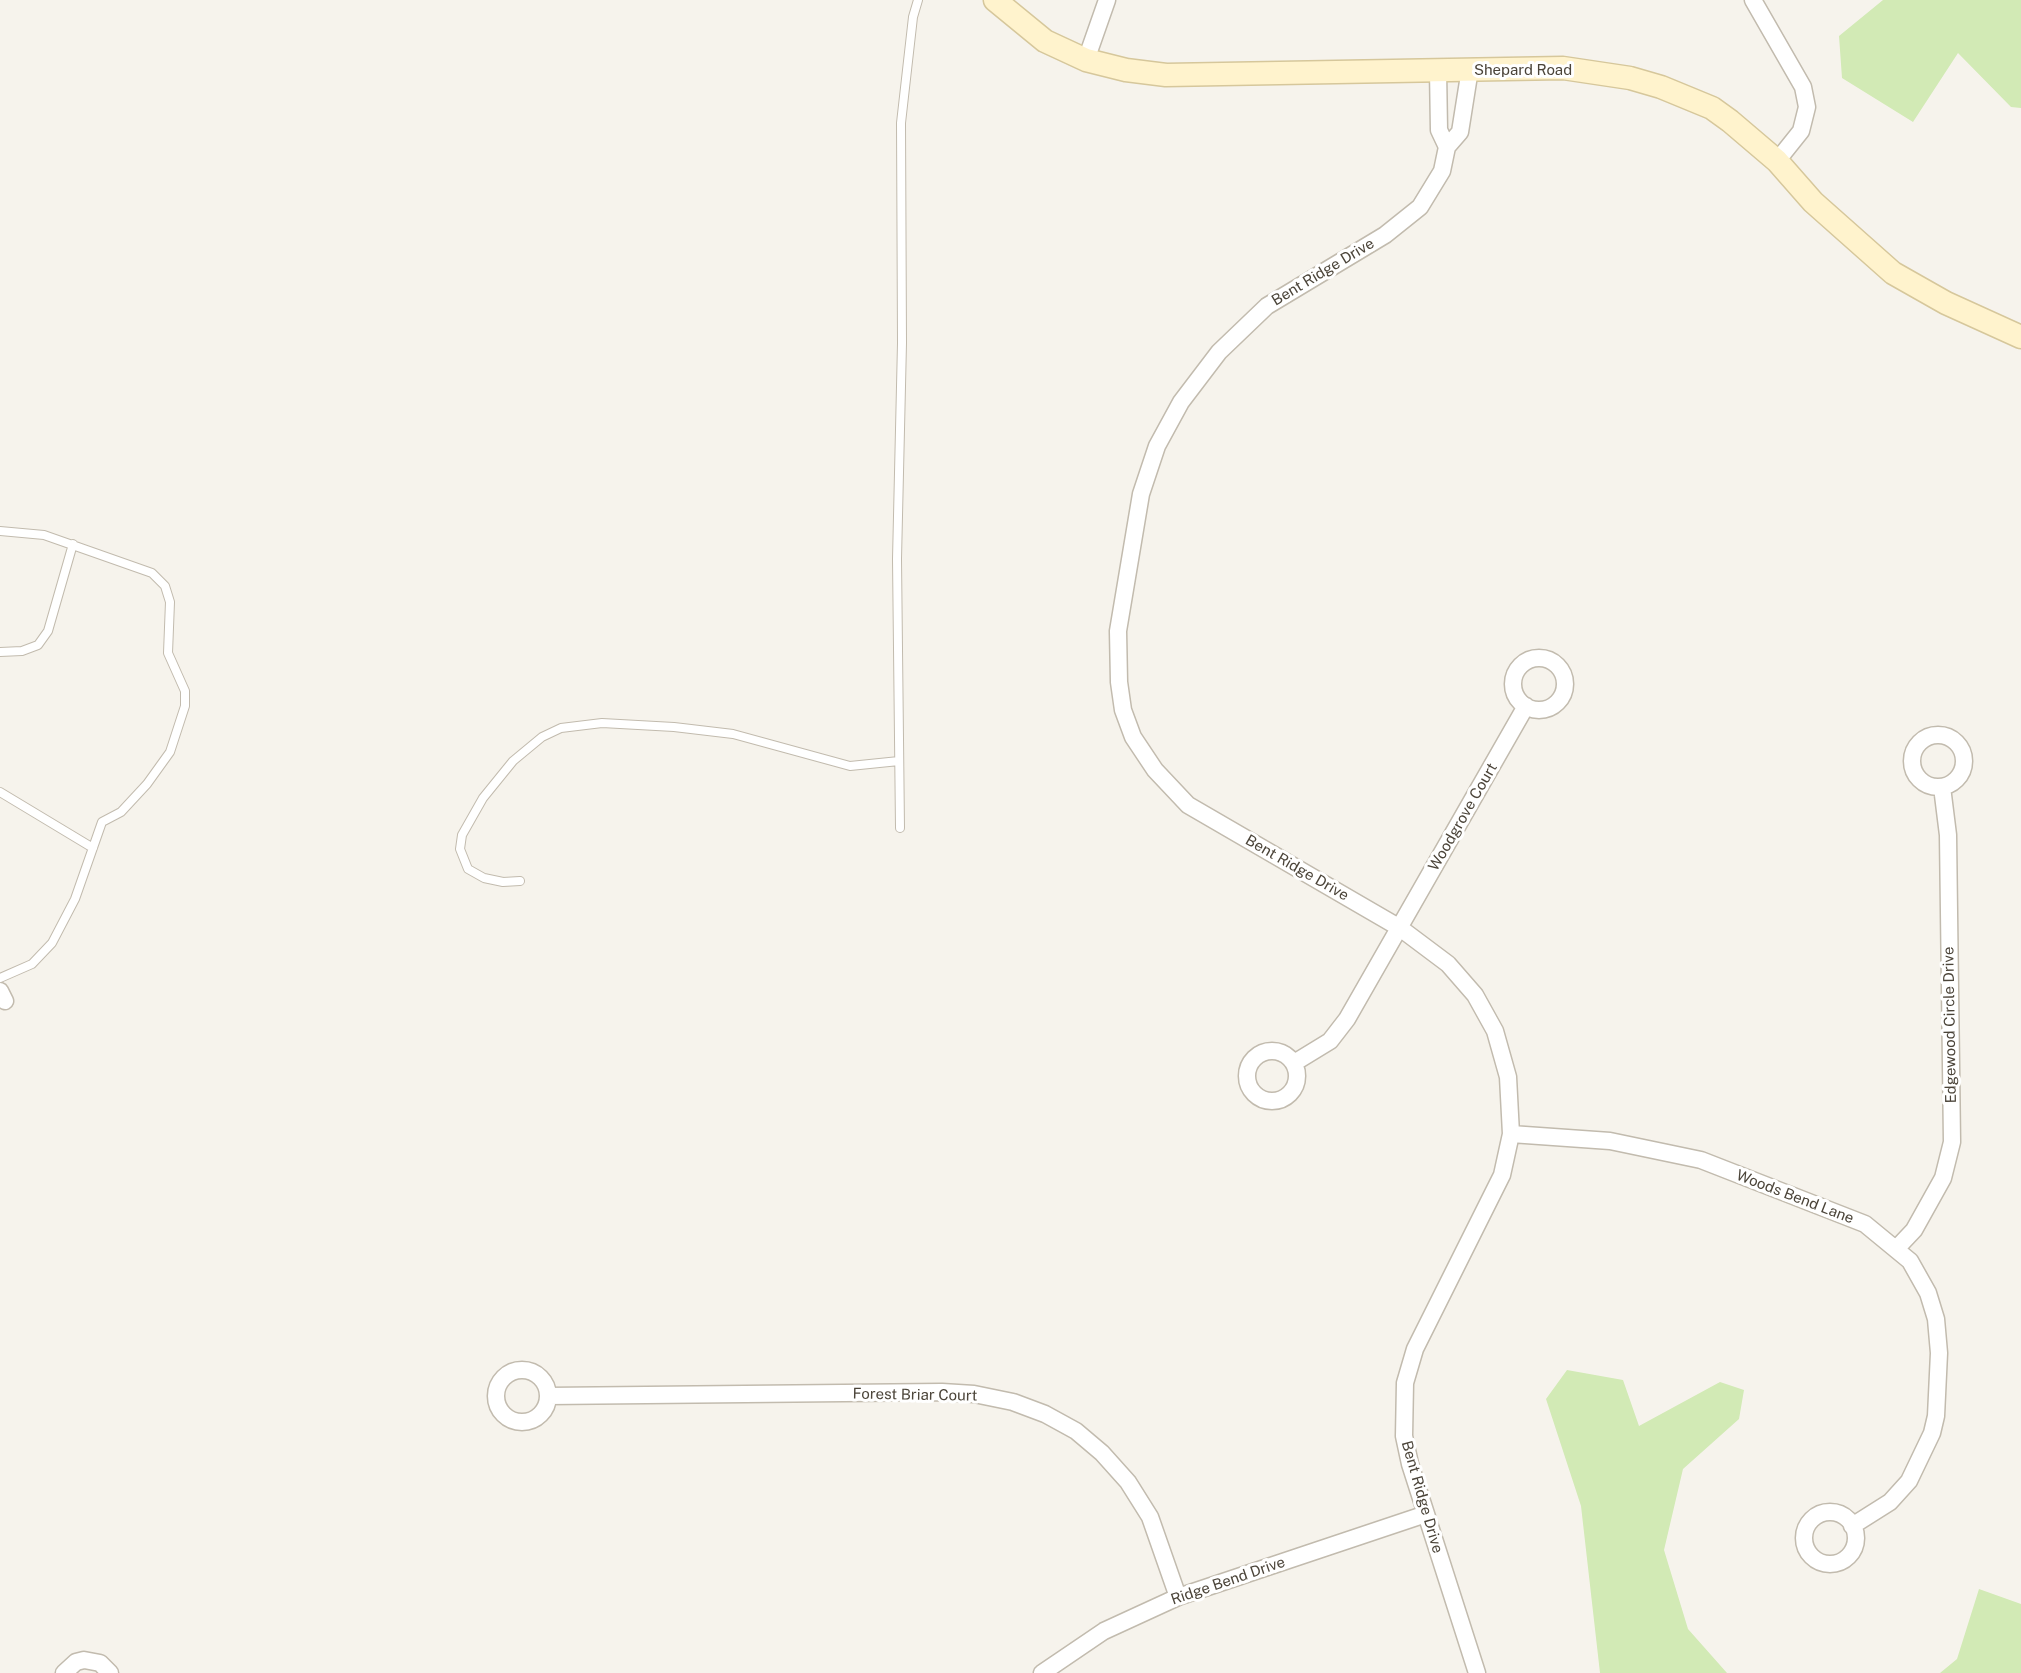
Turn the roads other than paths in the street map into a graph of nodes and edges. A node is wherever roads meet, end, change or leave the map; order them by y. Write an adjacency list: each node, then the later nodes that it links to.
1 (918, 0): 15 (lane)
2 (995, 0): 5 (street, Shepard Road)
3 (1107, 0): 5 (street)
4 (1753, 0): 9 (street)
5 (1086, 60): 7 (street, Shepard Road)
6 (1470, 69): 7 (street, Shepard Road); 8 (street, Bent Ridge Drive); 9 (street, Shepard Road)
7 (1438, 70): 8 (street)
8 (1447, 147): 21 (street, Bent Ridge Drive)
9 (1777, 161): 10 (street, Shepard Road)
10 (2021, 337)
11 (0, 531): 12 (lane)
12 (73, 544): 13 (lane); 19 (lane)
13 (0, 652)
14 (1526, 706): 21 (street, Woodgrove Court)
15 (899, 761): 18 (lane); 20 (lane)
16 (1942, 787): 25 (street, Edgewood Circle Drive)
17 (0, 792): 19 (lane)
18 (900, 828)
19 (93, 848): 22 (lane)
20 (520, 881)
21 (1400, 928): 23 (street, Woodgrove Court); 24 (street, Bent Ridge Drive)
22 (0, 978)
23 (1294, 1063)
24 (1510, 1134): 25 (street, Woods Bend Lane); 27 (street, Bent Ridge Drive)
25 (1897, 1248): 28 (street, Woods Bend Lane)
26 (548, 1396): 29 (street, Forest Briar Court)
27 (1426, 1514): 29 (street, Ridge Bend Drive); 33 (street, Bent Ridge Drive)
28 (1852, 1526)
29 (1178, 1597): 32 (street, Ridge Bend Drive)
30 (64, 1673): 31 (street)
31 (110, 1673)
32 (1042, 1673)
33 (1477, 1673)

